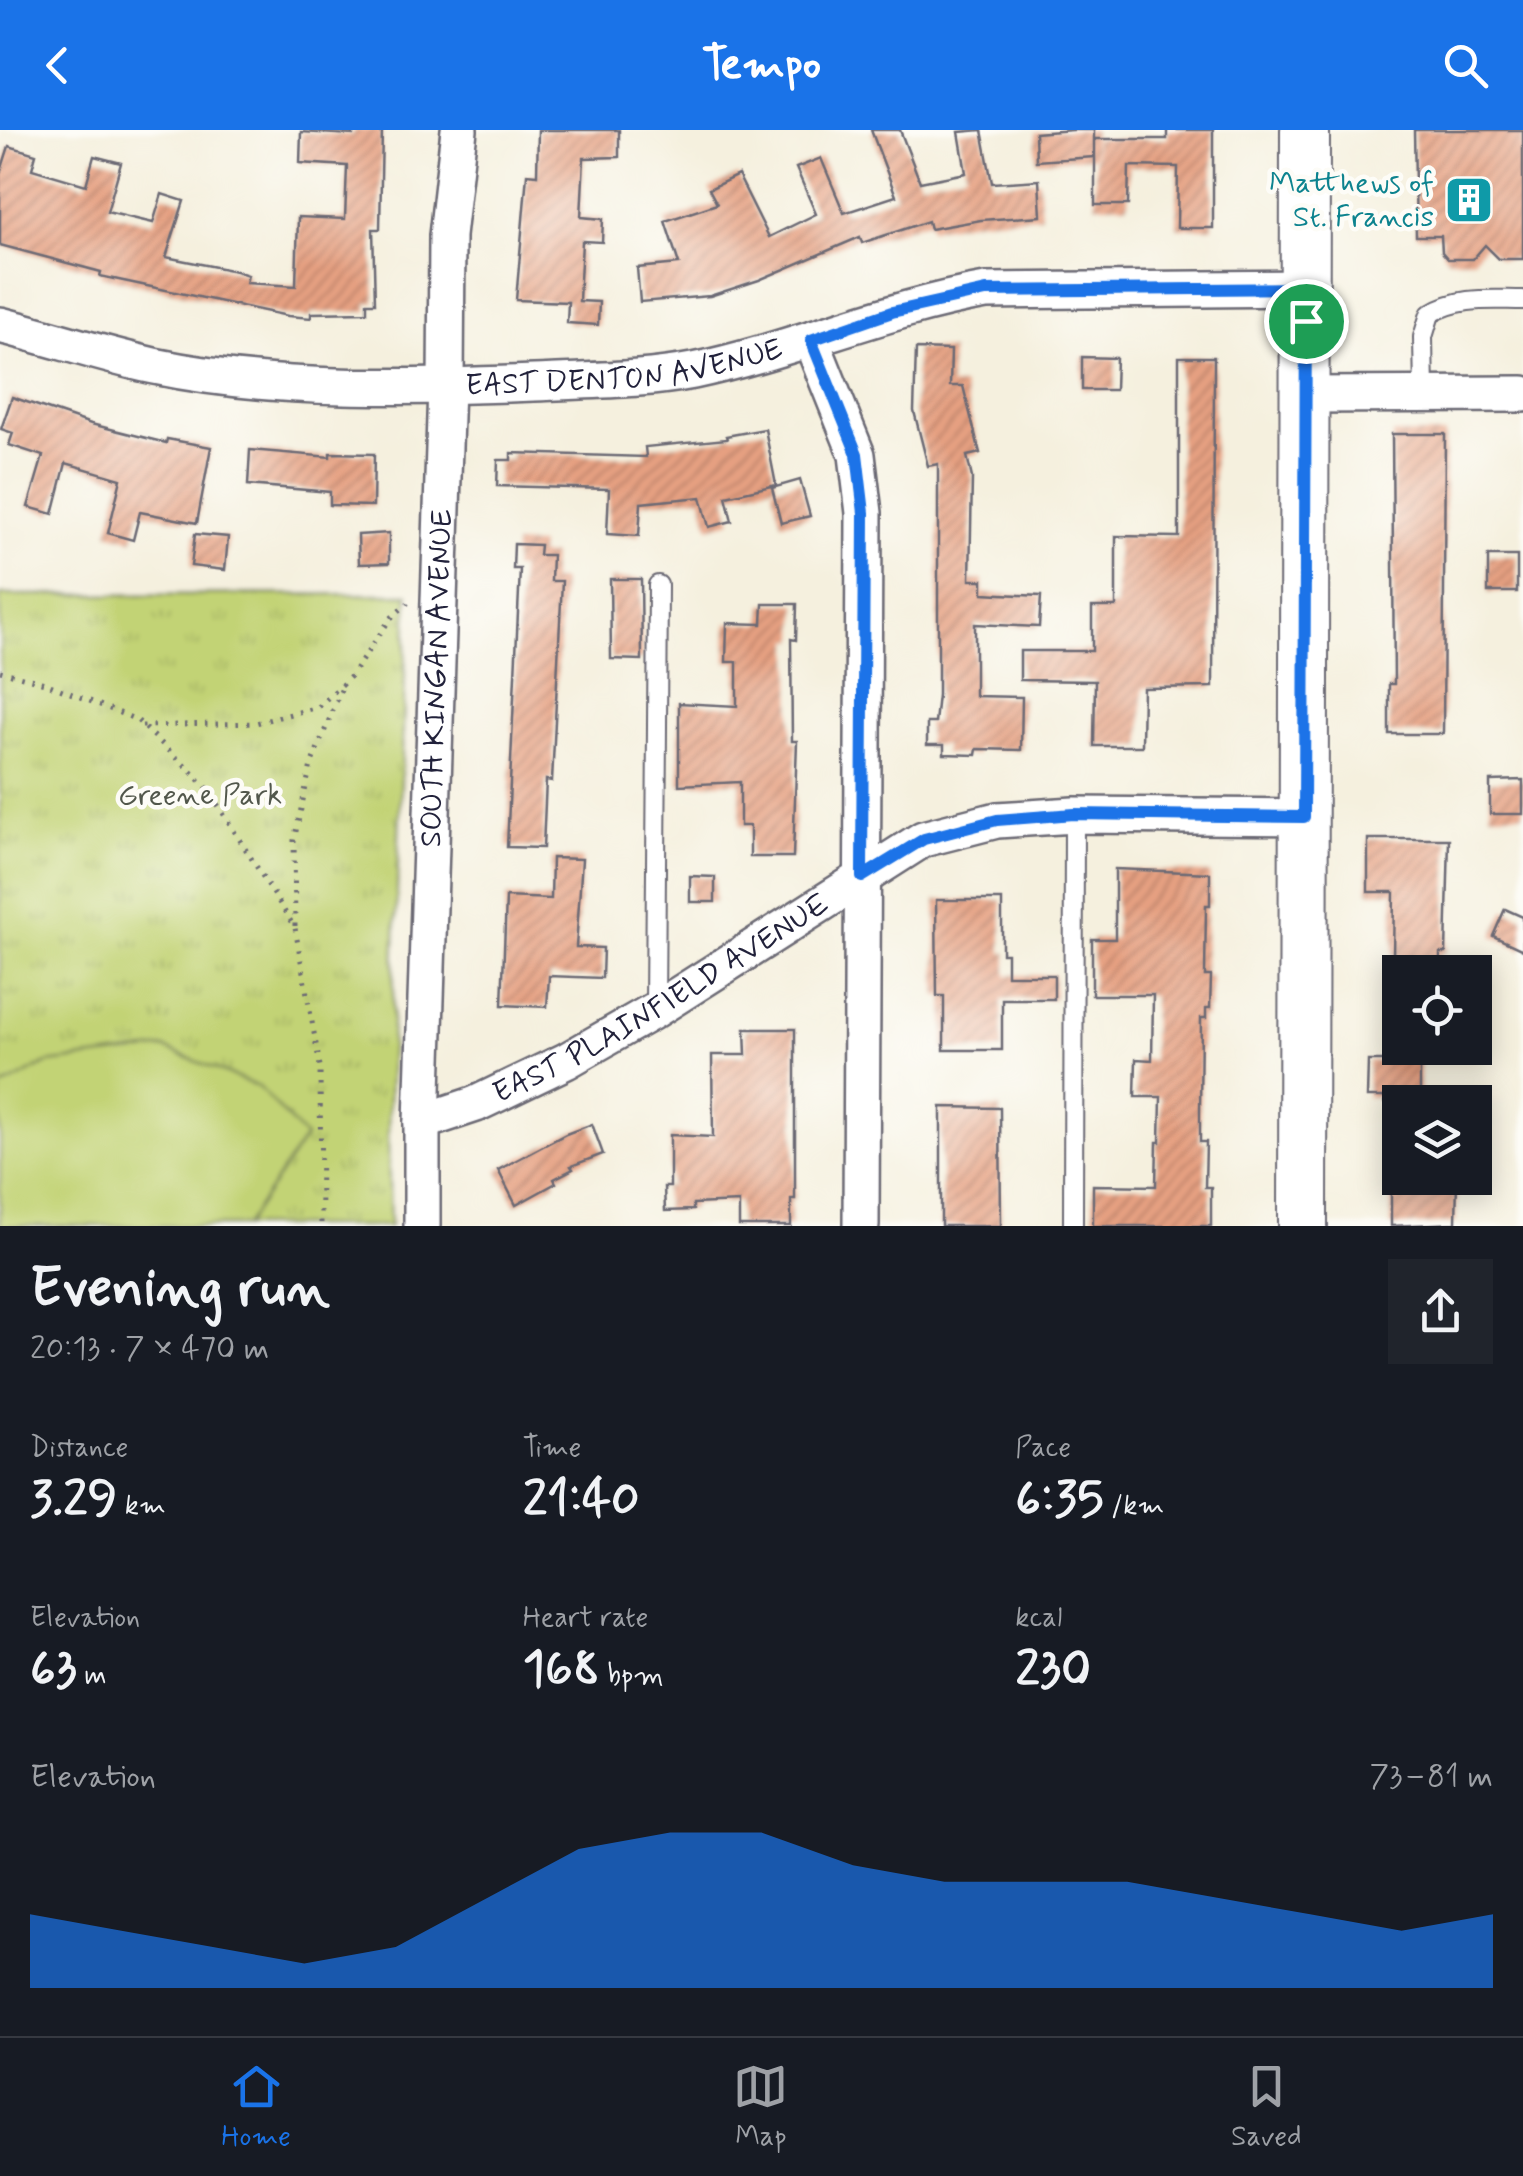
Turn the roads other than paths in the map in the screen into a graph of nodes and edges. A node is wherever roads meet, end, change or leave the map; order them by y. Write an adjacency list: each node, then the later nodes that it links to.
1 (460, 130): 7 (street, SOUTH KINGAN AVENUE)
2 (1306, 130): 3 (street)
3 (1306, 288): 6 (street, EAST DENTON AVENUE); 10 (street)
4 (1523, 300): 8 (lane)
5 (0, 325): 7 (street, EAST DENTON AVENUE)
6 (811, 340): 7 (street, EAST DENTON AVENUE); 14 (street)
7 (446, 386): 16 (street, SOUTH KINGAN AVENUE)
8 (1424, 394): 9 (street); 10 (street)
9 (1523, 394)
10 (1306, 395): 13 (street)
11 (658, 584): 15 (lane)
12 (1074, 814): 13 (street, EAST PLAINFIELD AVENUE); 14 (street, EAST PLAINFIELD AVENUE); 19 (lane)
13 (1304, 817): 20 (street)
14 (862, 877): 15 (street, EAST PLAINFIELD AVENUE); 18 (street)
15 (655, 1010): 16 (street, EAST PLAINFIELD AVENUE)
16 (422, 1122): 17 (street, SOUTH KINGAN AVENUE)
17 (422, 1226)
18 (861, 1226)
19 (1072, 1226)
20 (1302, 1226)

